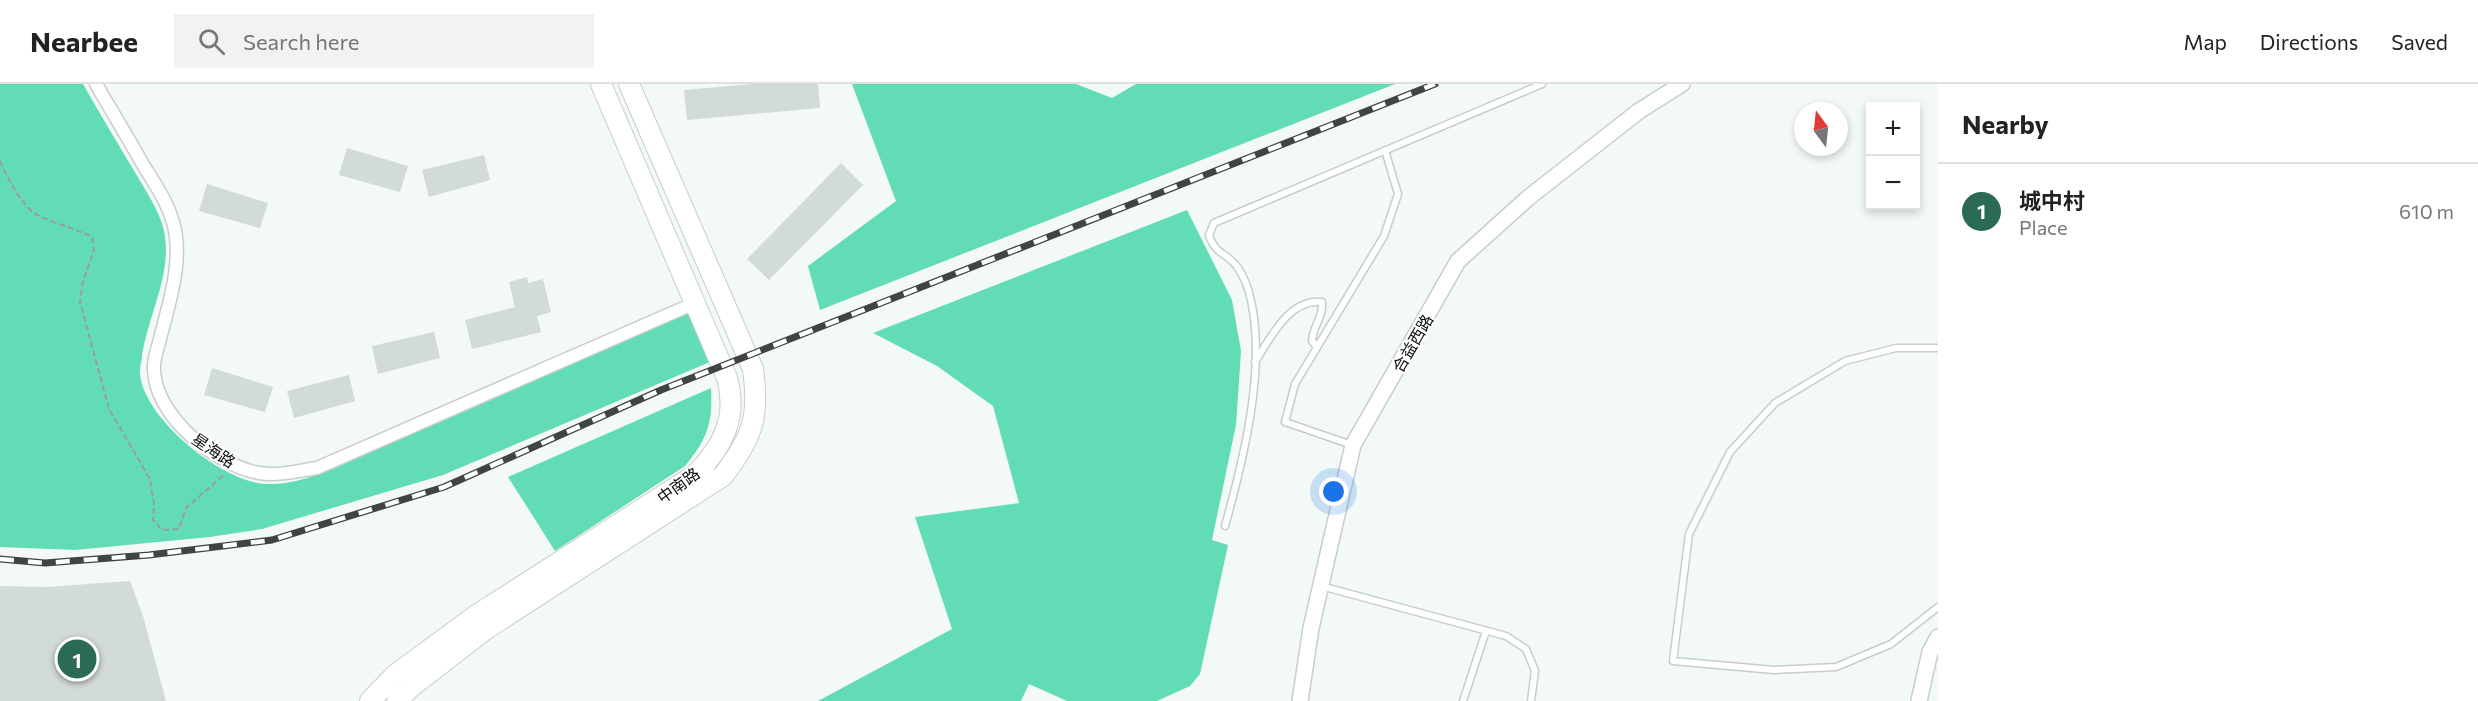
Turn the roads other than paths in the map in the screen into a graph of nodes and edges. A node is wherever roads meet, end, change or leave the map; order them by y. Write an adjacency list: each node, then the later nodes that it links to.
1 (96, 84): 7 (street, 星海路)
2 (601, 84): 7 (main road, 中南路)
3 (629, 84): 18 (main road, 中南路)
4 (1542, 84): 6 (lane)
5 (1682, 84): 11 (street, 合益西路)
6 (1385, 150): 8 (lane); 10 (lane)
7 (695, 303): 17 (main road, 中南路)
8 (1317, 347): 10 (lane); 11 (lane)
9 (1938, 348): 14 (lane)
10 (1255, 363): 12 (lane)
11 (1353, 445): 13 (street, 合益西路)
12 (1225, 526)
13 (1321, 586): 15 (lane); 19 (street, 合益西路)
14 (1938, 607)
15 (1486, 631): 20 (lane); 21 (lane)
16 (1938, 637): 22 (street)
17 (370, 701)
18 (398, 701)
19 (1300, 701)
20 (1463, 701)
21 (1531, 701)
22 (1918, 701)

